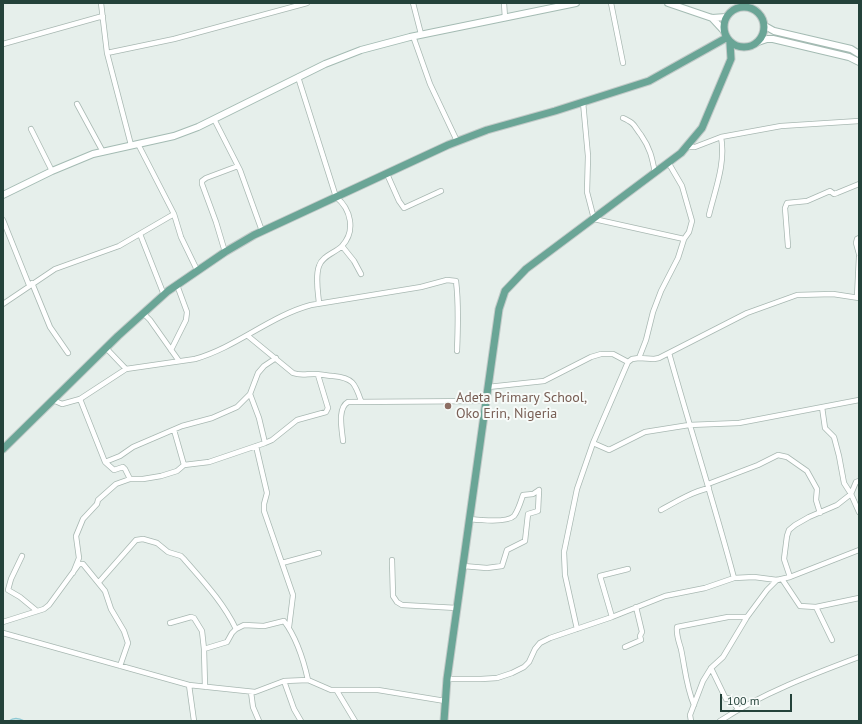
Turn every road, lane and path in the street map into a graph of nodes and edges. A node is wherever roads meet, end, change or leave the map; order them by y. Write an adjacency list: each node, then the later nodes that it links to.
1 (101, 3): 10 (street)
2 (307, 3): 21 (street)
3 (413, 3): 15 (street)
4 (504, 3): 12 (street)
5 (576, 3): 12 (street)
6 (611, 3): 25 (street)
7 (668, 3): 13 (street)
8 (739, 5): 9 (main road); 11 (main road)
9 (755, 6): 14 (main road)
10 (103, 16): 19 (street); 21 (street)
11 (726, 17): 13 (street); 17 (main road)
12 (505, 18): 15 (street)
13 (712, 18): 17 (street)
14 (765, 26): 18 (main road); 22 (street)
15 (421, 34): 16 (street)
16 (413, 36): 26 (street); 34 (street)
17 (727, 37): 20 (main road); 23 (main road); 27 (main road)
18 (758, 42): 20 (main road); 24 (street)
19 (3, 44)
20 (744, 48): 23 (main road)
21 (107, 53): 36 (street)
22 (859, 54)
23 (731, 59): 37 (main road)
24 (859, 62)
25 (623, 63)
26 (298, 77): 30 (street); 47 (street)
27 (583, 102): 34 (main road); 50 (street)
28 (77, 104): 38 (street)
29 (623, 118): 42 (street)
30 (214, 119): 35 (street); 40 (street)
31 (859, 120): 33 (street)
32 (31, 129): 41 (street)
33 (721, 137): 37 (street); 49 (street)
34 (457, 141): 43 (main road)
35 (138, 144): 36 (street); 48 (street)
36 (131, 145): 38 (street)
37 (686, 147): 39 (main road)
38 (103, 152): 41 (street)
39 (668, 162): 42 (main road); 55 (street)
40 (238, 166): 52 (street); 58 (street)
41 (52, 171): 46 (street)
42 (655, 173): 50 (main road)
43 (387, 174): 45 (street); 47 (main road)
44 (859, 184): 57 (street)
45 (442, 191)
46 (3, 195)
47 (336, 197): 52 (main road); 56 (street)
48 (174, 214): 53 (street); 61 (street)
49 (708, 215)
50 (594, 219): 55 (street); 82 (main road)
51 (3, 220): 63 (street)
52 (262, 231): 58 (main road)
53 (140, 234): 63 (street); 65 (street)
54 (859, 238): 59 (street)
55 (684, 239): 77 (street)
56 (342, 246): 62 (street); 67 (street)
57 (788, 246)
58 (225, 252): 61 (main road)
59 (859, 254)
60 (859, 257): 66 (street)
61 (197, 270): 64 (main road)
62 (361, 274)
63 (31, 284): 68 (street); 75 (street)
64 (177, 285): 65 (main road); 72 (street)
65 (164, 295): 69 (main road)
66 (858, 298): 74 (street)
67 (319, 303): 70 (street); 73 (street)
68 (3, 304)
69 (143, 313): 71 (main road); 72 (street)
70 (248, 336): 76 (street); 78 (street)
71 (106, 348): 80 (street); 85 (main road)
72 (171, 350): 78 (street)
73 (456, 351)
74 (669, 352): 77 (street); 90 (street)
75 (68, 353)
76 (276, 358): 81 (street); 83 (street)
77 (639, 358): 79 (street)
78 (179, 361): 80 (street)
79 (628, 362): 82 (street); 93 (street)
80 (126, 369): 84 (street)
81 (318, 375): 87 (street); 94 (street)
82 (488, 387): 88 (main road)
83 (250, 394): 91 (street); 94 (street)
84 (80, 398): 85 (street); 97 (street)
85 (53, 400): 96 (main road)
86 (859, 400): 89 (street)
87 (361, 401): 88 (street); 92 (street)
88 (486, 401): 106 (main road)
89 (822, 407): 90 (street); 102 (street)
90 (689, 425): 93 (street); 101 (street)
91 (174, 430): 97 (street); 98 (street)
92 (343, 441)
93 (593, 442): 130 (street)
94 (265, 443): 95 (street)
95 (256, 446): 98 (street); 111 (street)
96 (3, 449)
97 (106, 462): 99 (street)
98 (184, 465): 99 (street)
99 (130, 479): 114 (street)
100 (859, 481): 102 (street)
101 (708, 486): 103 (street); 105 (street); 116 (street)
102 (851, 494): 104 (street); 105 (street)
103 (661, 510)
104 (859, 512)
105 (820, 513): 115 (street)
106 (470, 519): 112 (main road); 112 (street)
107 (859, 550): 115 (street)
108 (319, 554): 111 (street)
109 (22, 556): 123 (street)
110 (392, 560): 122 (street)
111 (282, 563): 128 (street)
112 (463, 566): 122 (main road)
113 (628, 569): 125 (street)
114 (73, 573): 118 (street); 123 (street)
115 (790, 577): 117 (street)
116 (734, 578): 117 (street); 120 (street)
117 (780, 579): 121 (street); 124 (street)
118 (99, 582): 129 (street); 136 (street)
119 (859, 598): 121 (street)
120 (636, 607): 125 (street); 133 (street)
121 (816, 607): 132 (street)
122 (457, 608): 138 (main road)
123 (37, 611): 126 (street)
124 (747, 616): 137 (street); 146 (street)
125 (612, 617): 130 (street)
126 (3, 622)
127 (170, 623): 134 (street)
128 (289, 627): 129 (street); 139 (street)
129 (236, 629): 134 (street)
130 (577, 629): 138 (street)
131 (3, 633): 136 (street)
132 (832, 640)
133 (624, 647)
134 (204, 649): 142 (street)
135 (859, 657): 147 (street)
136 (120, 666): 141 (street)
137 (712, 668): 146 (street); 147 (street)
138 (448, 679): 145 (main road)
139 (308, 680): 140 (street); 143 (street)
140 (284, 681): 144 (street); 151 (street)
141 (189, 685): 142 (street); 149 (street)
142 (205, 687): 144 (street)
143 (337, 691): 145 (street); 152 (street)
144 (251, 692): 150 (street)
145 (445, 701): 153 (main road)
146 (694, 705): 154 (street)
147 (738, 709): 148 (street)
148 (726, 719): 155 (street)
149 (194, 721)
150 (259, 721)
151 (301, 721)
152 (355, 721)
153 (444, 721)
154 (691, 721)
155 (720, 721)

